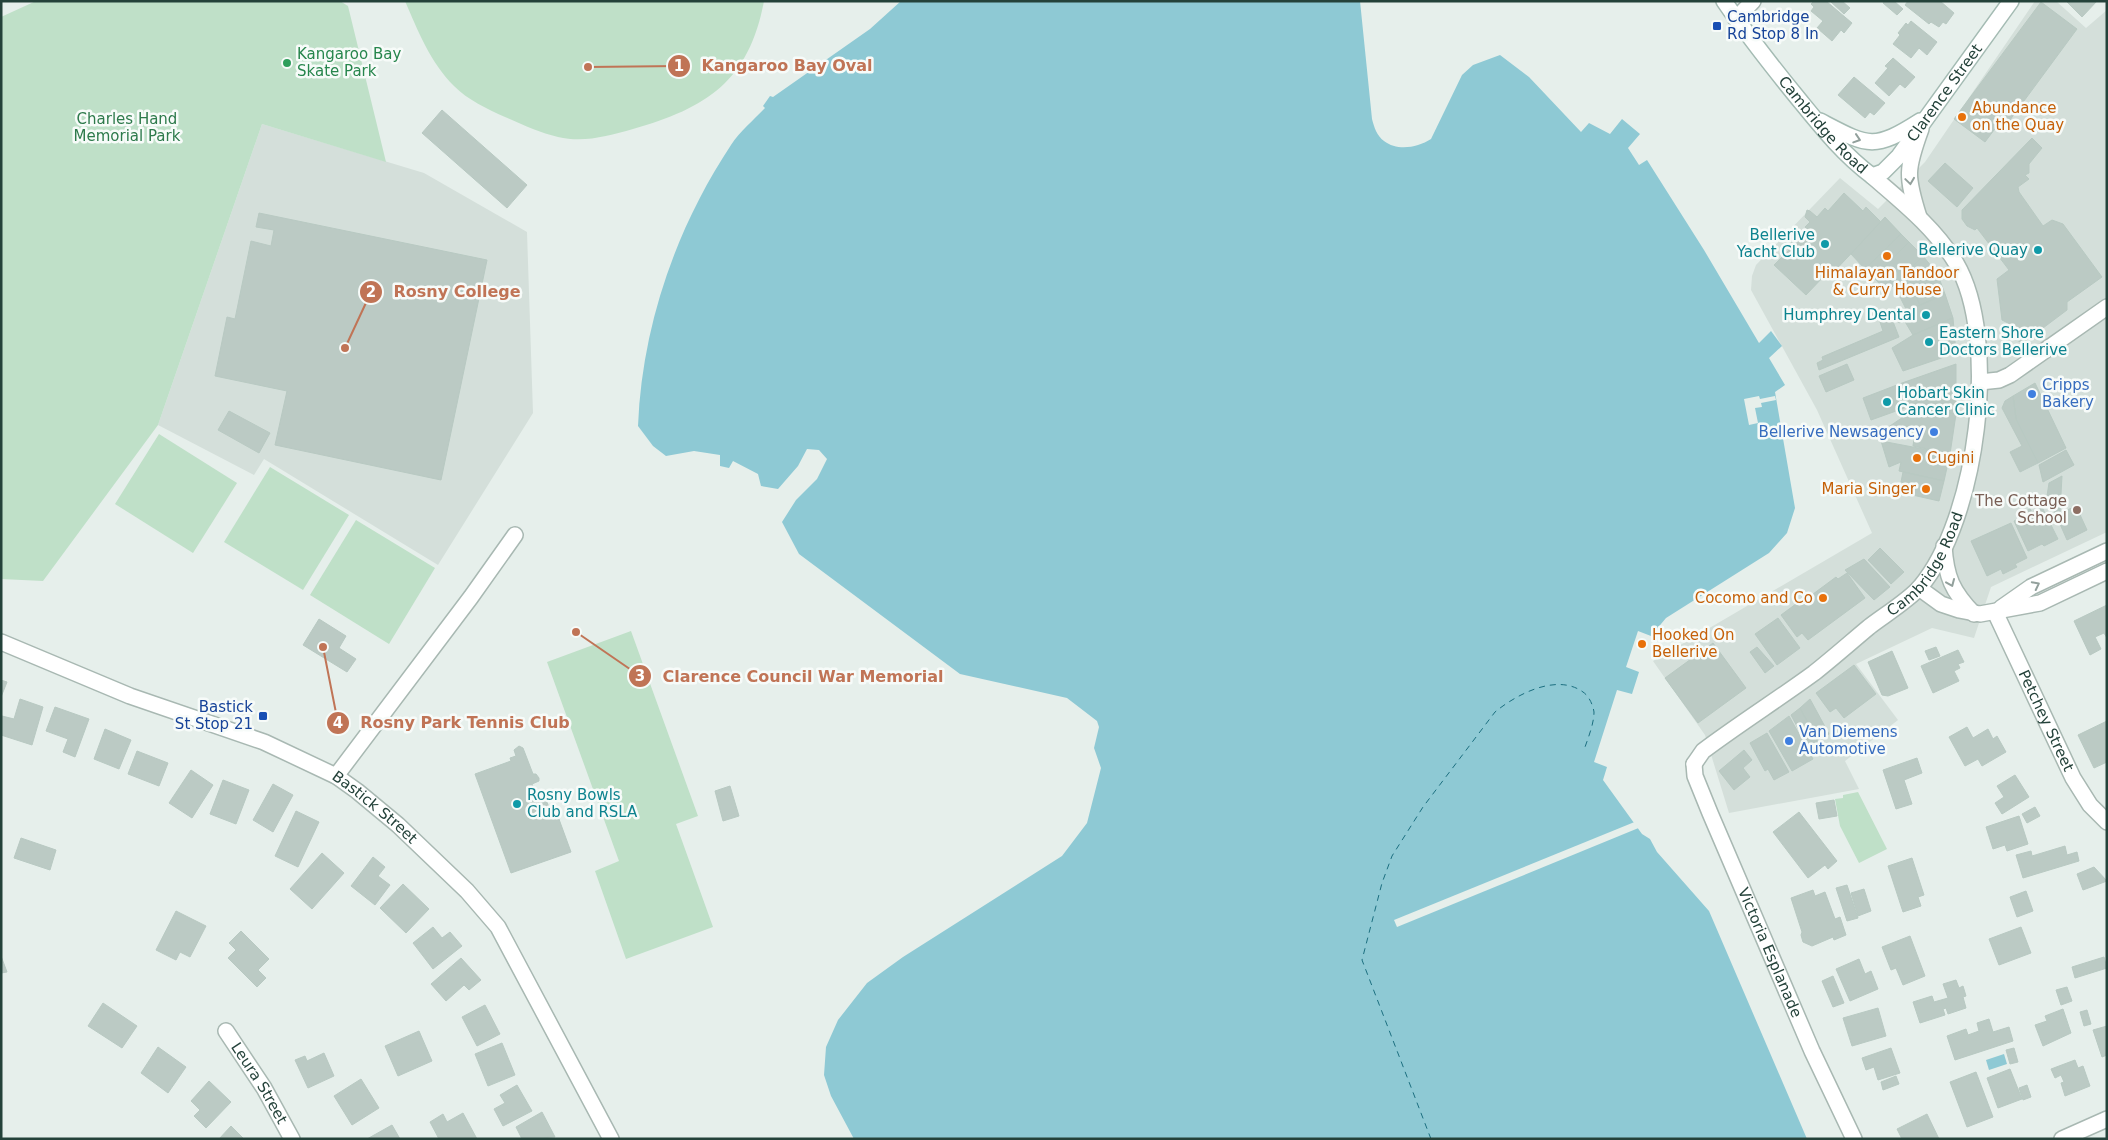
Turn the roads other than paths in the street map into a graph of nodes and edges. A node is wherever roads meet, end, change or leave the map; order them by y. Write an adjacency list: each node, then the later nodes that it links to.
1 (1724, 1): 4 (street, Cambridge Road)
2 (1753, 1): 4 (street)
3 (2012, 1): 6 (street, Clarence Street)
4 (1736, 19): 5 (street, Cambridge Road)
5 (1813, 117): 6 (street, one-way to 6); 7 (street, Cambridge Road)
6 (1925, 118): 7 (street, Clarence Street); 8 (street, one-way to 8)
7 (1872, 176): 8 (street, Cambridge Road)
8 (1920, 219): 10 (street, Cambridge Road)
9 (2107, 308): 10 (street)
10 (1980, 382): 12 (street, Cambridge Road)
11 (515, 535): 20 (street)
12 (1944, 546): 15 (street, Cambridge Road); 17 (street, one-way to 17)
13 (2107, 551): 16 (street, one-way to 13)
14 (2107, 571): 16 (street)
15 (1919, 588): 17 (street); 19 (street, Cambridge Road)
16 (1995, 612): 17 (street); 21 (street, Petchey Street)
17 (1974, 614)
18 (1, 642): 20 (street, Bastick Street)
19 (1694, 764): 26 (street, Victoria Esplanade)
20 (336, 776): 25 (street, Bastick Street)
21 (2107, 822)
22 (226, 1031): 24 (street, Leura Street)
23 (2107, 1118): 27 (street)
24 (292, 1139)
25 (611, 1139)
26 (1854, 1139)
27 (2062, 1139)

